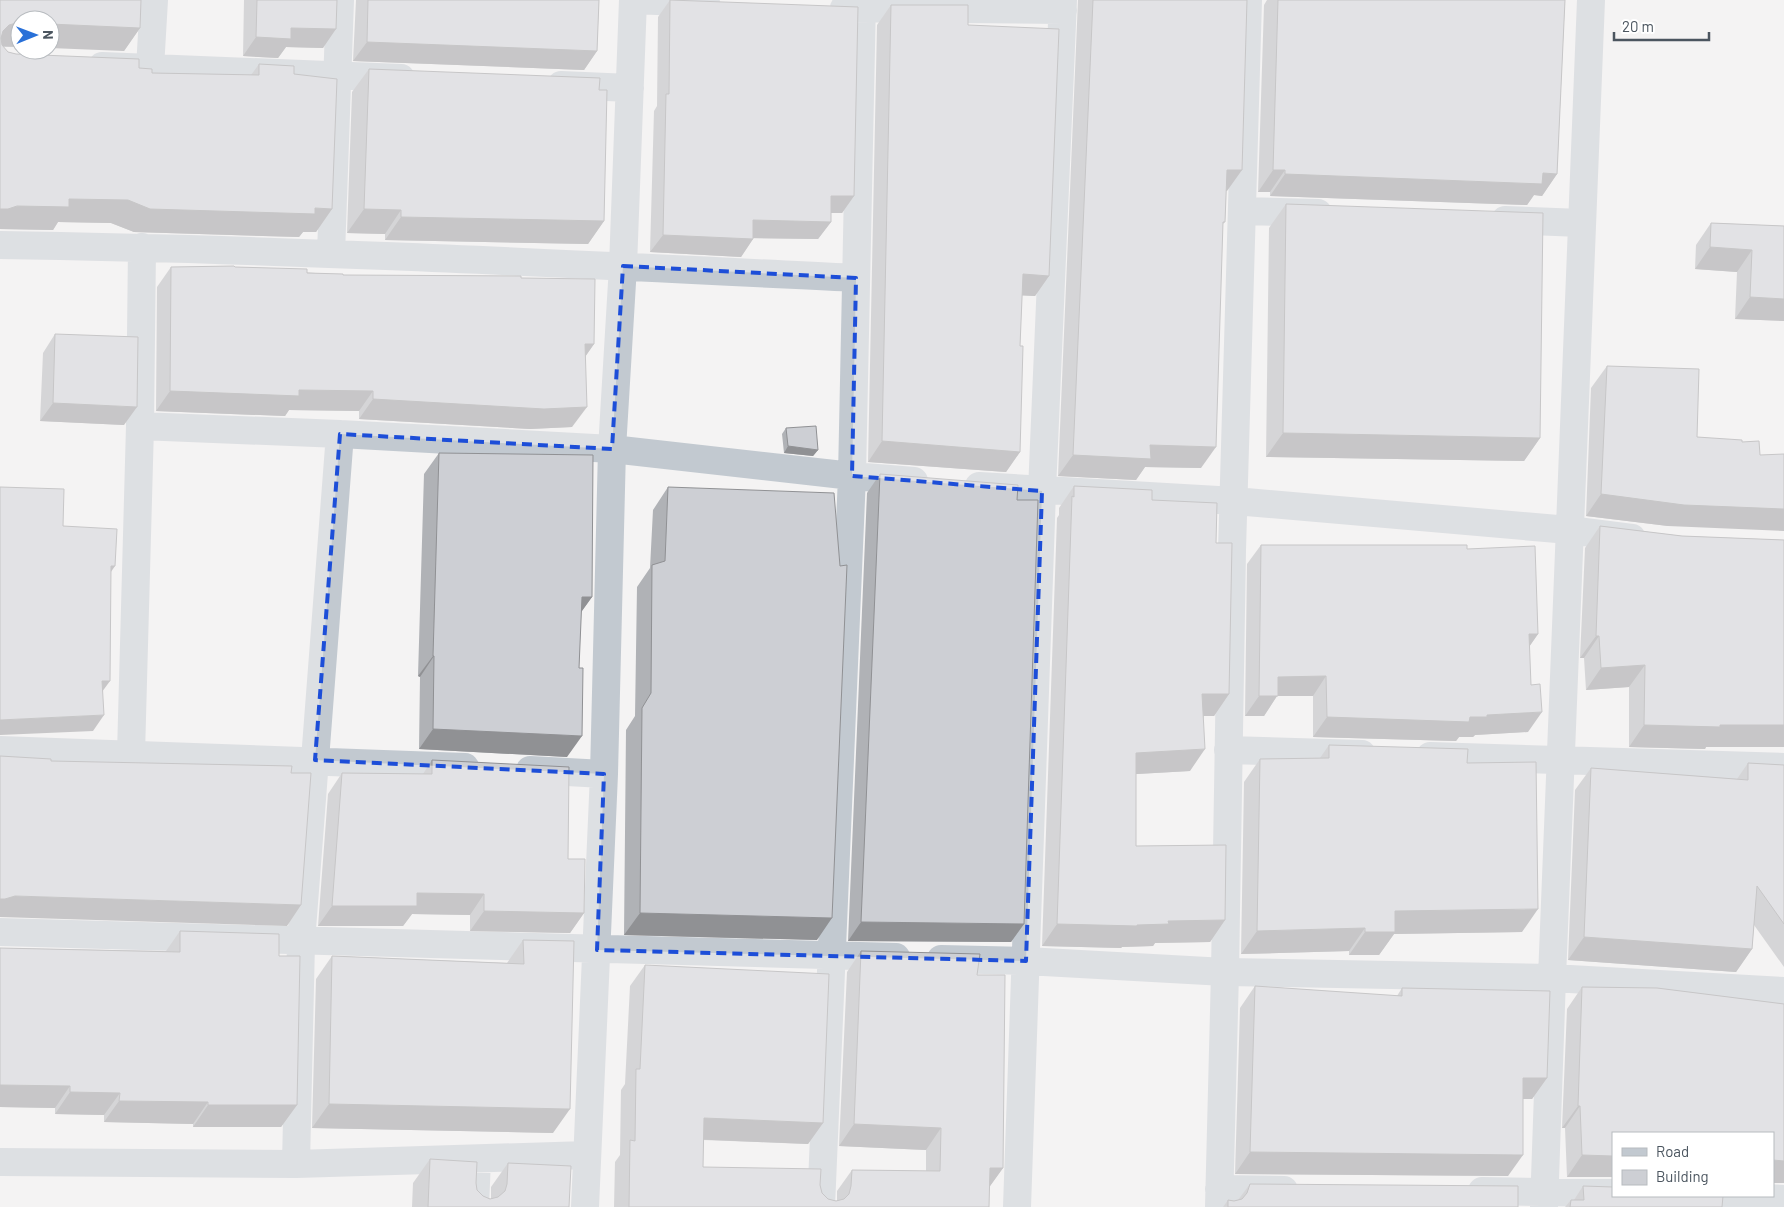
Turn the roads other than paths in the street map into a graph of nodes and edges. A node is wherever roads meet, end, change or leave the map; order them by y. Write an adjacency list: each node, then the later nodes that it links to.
1 (154, 0): 11 (street)
2 (340, 0): 12 (street)
3 (633, 0): 6 (street); 15 (street)
4 (1248, 0): 16 (street)
5 (1591, 0): 19 (street)
6 (732, 4)
7 (862, 4): 8 (street); 9 (street); 24 (street)
8 (1063, 5): 29 (street)
9 (822, 8)
10 (75, 65): 11 (street)
11 (150, 68): 12 (street)
12 (337, 75): 13 (street); 22 (street)
13 (425, 79)
14 (532, 84): 15 (street)
15 (630, 88): 23 (street)
16 (1242, 210): 17 (street); 30 (street)
17 (1342, 214)
18 (1482, 219): 19 (street)
19 (1582, 223): 31 (street)
20 (0, 245): 21 (street)
21 (142, 247): 22 (street); 25 (street)
22 (331, 254): 23 (street)
23 (623, 266): 24 (street); 27 (street)
24 (856, 278): 28 (street)
25 (140, 426): 26 (street); 35 (street)
26 (340, 434): 27 (street); 36 (street)
27 (612, 449): 28 (street); 39 (street)
28 (852, 476): 29 (street); 43 (street)
29 (1042, 491): 30 (street); 44 (street)
30 (1235, 501): 31 (street); 34 (street)
31 (1569, 530): 32 (street); 37 (street)
32 (1657, 540)
33 (0, 750): 35 (street)
34 (1228, 750): 37 (street); 45 (street)
35 (131, 754): 36 (street)
36 (315, 760): 39 (street); 41 (street)
37 (1561, 760): 38 (street); 46 (street)
38 (1784, 767)
39 (604, 774): 42 (street)
40 (0, 932): 41 (street)
41 (301, 942): 42 (street); 51 (street)
42 (597, 950): 43 (street); 48 (street)
43 (831, 956): 44 (street); 61 (street)
44 (1026, 961): 45 (street); 62 (street)
45 (1226, 972): 46 (street); 56 (street)
46 (1552, 978): 47 (street); 57 (street)
47 (1784, 991)
48 (587, 1155): 49 (street); 60 (street)
49 (477, 1159): 51 (street); 59 (street)
50 (0, 1162): 51 (street)
51 (296, 1164)
52 (1308, 1190): 56 (street)
53 (1456, 1191): 57 (street)
54 (1612, 1193): 57 (street)
55 (1757, 1197): 58 (street)
56 (1219, 1198)
57 (1544, 1199)
58 (1784, 1199)
59 (476, 1207)
60 (585, 1207)
61 (821, 1207)
62 (1017, 1207)

